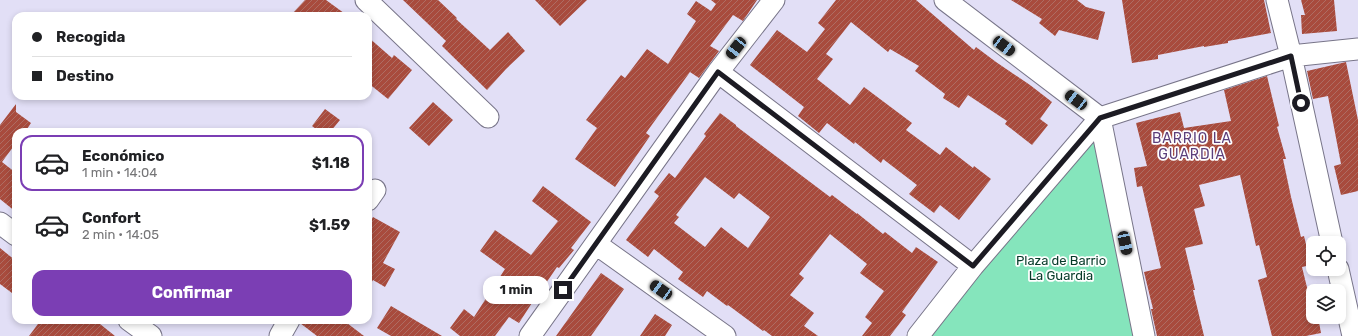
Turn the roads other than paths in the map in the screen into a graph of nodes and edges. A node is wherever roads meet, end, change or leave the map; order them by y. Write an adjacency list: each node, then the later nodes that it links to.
1 (366, 0): 8 (street)
2 (774, 0): 7 (street)
3 (945, 0): 9 (street)
4 (1277, 0): 6 (street)
5 (1358, 49): 6 (street)
6 (1291, 56): 9 (street); 12 (street)
7 (718, 72): 13 (street); 14 (street)
8 (488, 117)
9 (1100, 118): 14 (street); 23 (street)
10 (0, 224): 11 (street)
11 (12, 232)
12 (1330, 236)
13 (596, 244): 20 (street); 21 (street)
14 (973, 266): 22 (street)
15 (1340, 276): 24 (street)
16 (134, 324): 18 (street)
17 (287, 324): 19 (street)
18 (150, 336)
19 (280, 336)
20 (530, 336)
21 (725, 336)
22 (918, 336)
23 (1144, 336)
24 (1353, 336)

